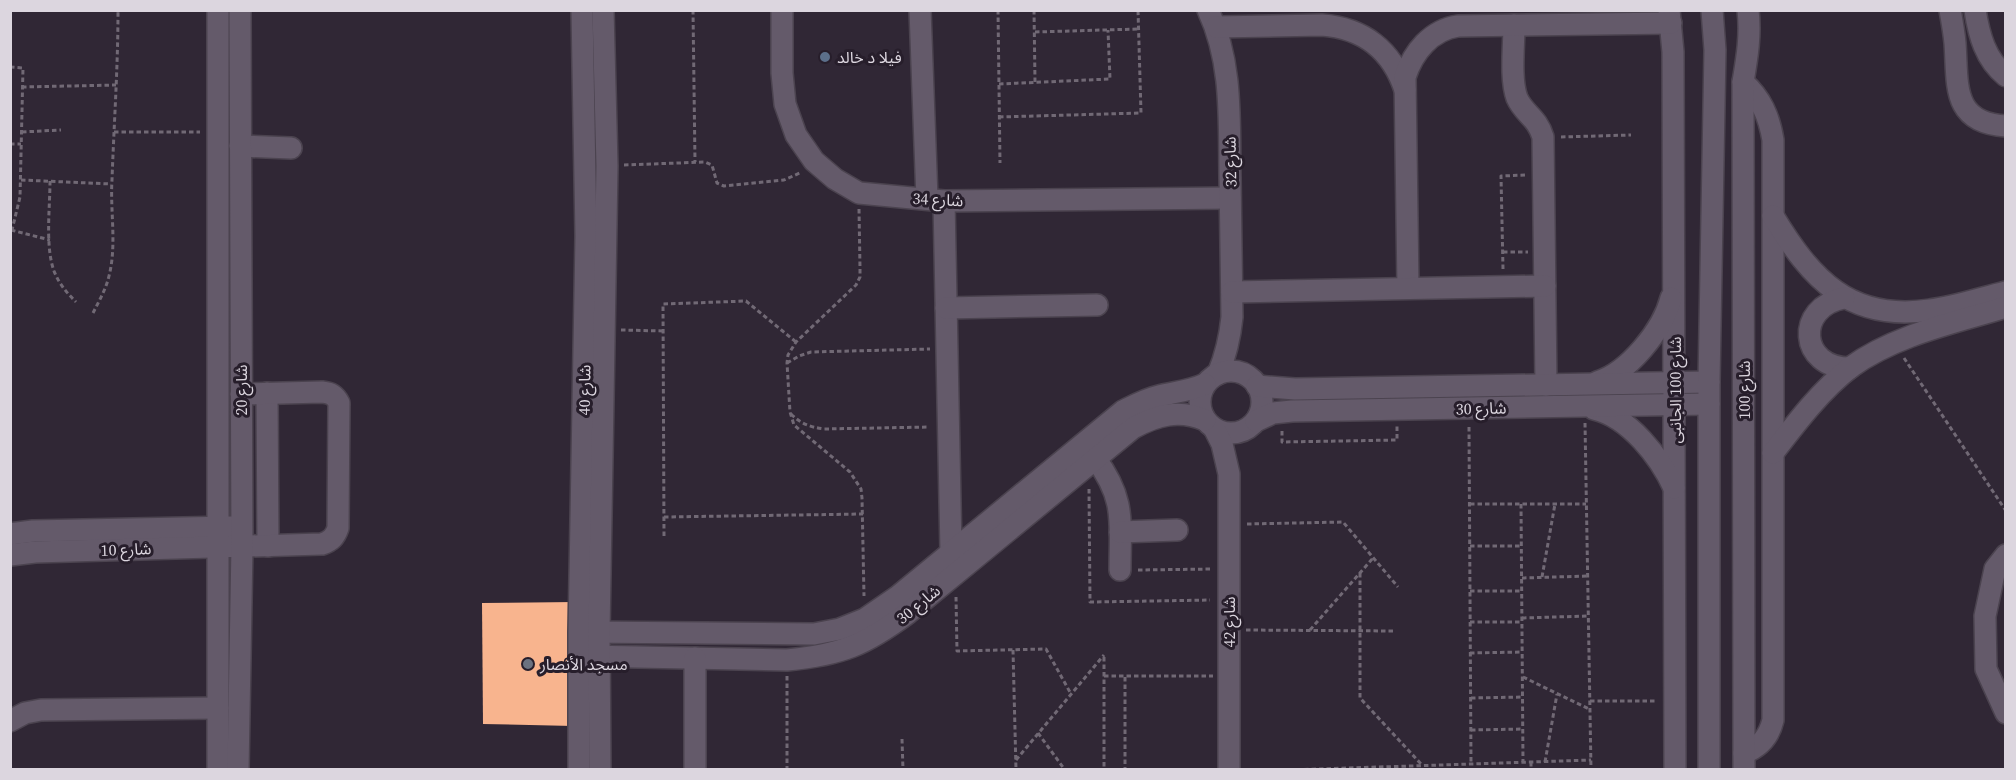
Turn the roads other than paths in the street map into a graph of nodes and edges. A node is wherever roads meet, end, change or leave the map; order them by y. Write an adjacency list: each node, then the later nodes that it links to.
1 (218, 10): 60 (street, شارع 20)
2 (240, 10): 23 (street, شارع 20)
3 (582, 10): 66 (street, شارع 40)
4 (603, 10): 66 (street, شارع 40)
5 (782, 10): 26 (street, شارع 34)
6 (920, 10): 26 (street)
7 (1712, 10): 18 (street)
8 (1748, 10): 17 (street, شارع 100)
9 (1950, 10): 16 (street)
10 (1975, 10): 15 (street)
11 (1670, 17): 14 (street); 29 (street, شارع 100 الجانبى)
12 (1292, 18): 13 (street); 21 (street)
13 (1212, 19): 25 (street, شارع 32)
14 (1514, 25): 21 (street); 28 (street)
15 (1979, 35): 16 (street); 19 (street)
16 (1955, 40): 22 (street)
17 (1749, 47): 18 (street); 20 (street, شارع 100)
18 (1715, 50): 41 (street)
19 (2006, 76)
20 (1743, 82): 27 (street); 74 (street, شارع 100)
21 (1405, 90): 30 (street)
22 (2006, 126)
23 (240, 146): 24 (street); 46 (street, شارع 20)
24 (291, 148)
25 (1230, 198): 26 (street, شارع 34); 31 (street, شارع 32)
26 (936, 200): 36 (street)
27 (1773, 215): 33 (street); 52 (street)
28 (1545, 286): 30 (street); 44 (street)
29 (1674, 286): 42 (street, شارع 100 الجانبى); 43 (street)
30 (1408, 288): 31 (street)
31 (1232, 292): 37 (street, شارع 32)
32 (2006, 292): 33 (street)
33 (1844, 298): 38 (street)
34 (1097, 305): 36 (street)
35 (2006, 307): 38 (street)
36 (946, 308): 62 (street)
37 (1232, 317): 39 (street, شارع 32); 40 (street, شارع 32)
38 (1850, 368): 52 (street)
39 (1212, 379): 40 (street); 50 (street); 62 (street, شارع 30)
40 (1254, 382): 44 (street, شارع 30); 51 (street)
41 (1709, 382): 42 (street, شارع 30); 47 (street)
42 (1675, 383): 43 (street, شارع 30); 48 (street, شارع 100 الجانبى)
43 (1592, 384): 44 (street, شارع 30)
44 (1546, 385)
45 (267, 393): 46 (street); 61 (street); 61 (street, شارع 10)
46 (241, 394): 59 (street, شارع 20)
47 (1709, 404): 48 (street, شارع 30); 82 (street)
48 (1675, 405): 49 (street, شارع 30); 55 (street, شارع 100 الجانبى)
49 (1585, 406): 51 (street, شارع 30); 55 (street)
50 (1210, 425): 51 (street); 53 (street, شارع 30); 54 (street, شارع 42)
51 (1250, 425): 54 (street, شارع 42)
52 (1773, 453): 74 (street)
53 (1095, 458): 57 (street); 70 (street, شارع 30)
54 (1229, 474): 80 (street, شارع 42)
55 (1675, 491): 81 (street, شارع 100 الجانبى)
56 (1177, 530): 57 (street)
57 (1120, 532): 65 (street)
58 (10, 534): 60 (street, شارع 10)
59 (242, 536): 60 (street, شارع 10); 61 (street, شارع 10); 72 (street, شارع 20)
60 (218, 537): 63 (street, شارع 10); 72 (street, شارع 20)
61 (268, 546)
62 (951, 552): 67 (street, شارع 30)
63 (10, 555)
64 (2006, 555): 71 (street)
65 (1120, 570)
66 (589, 633): 67 (street, شارع 30); 68 (street, شارع 40)
67 (642, 633): 69 (street)
68 (589, 656): 69 (street, شارع 30); 77 (street, شارع 40); 78 (street, شارع 40)
69 (642, 658): 70 (street, شارع 30)
70 (695, 658): 79 (street)
71 (2006, 714)
72 (225, 716): 73 (street); 75 (street, شارع 20); 76 (street, شارع 20)
73 (10, 721)
74 (1744, 761)
75 (218, 770)
76 (238, 770)
77 (579, 770)
78 (600, 770)
79 (695, 770)
80 (1229, 770)
81 (1675, 770)
82 (1709, 770)

